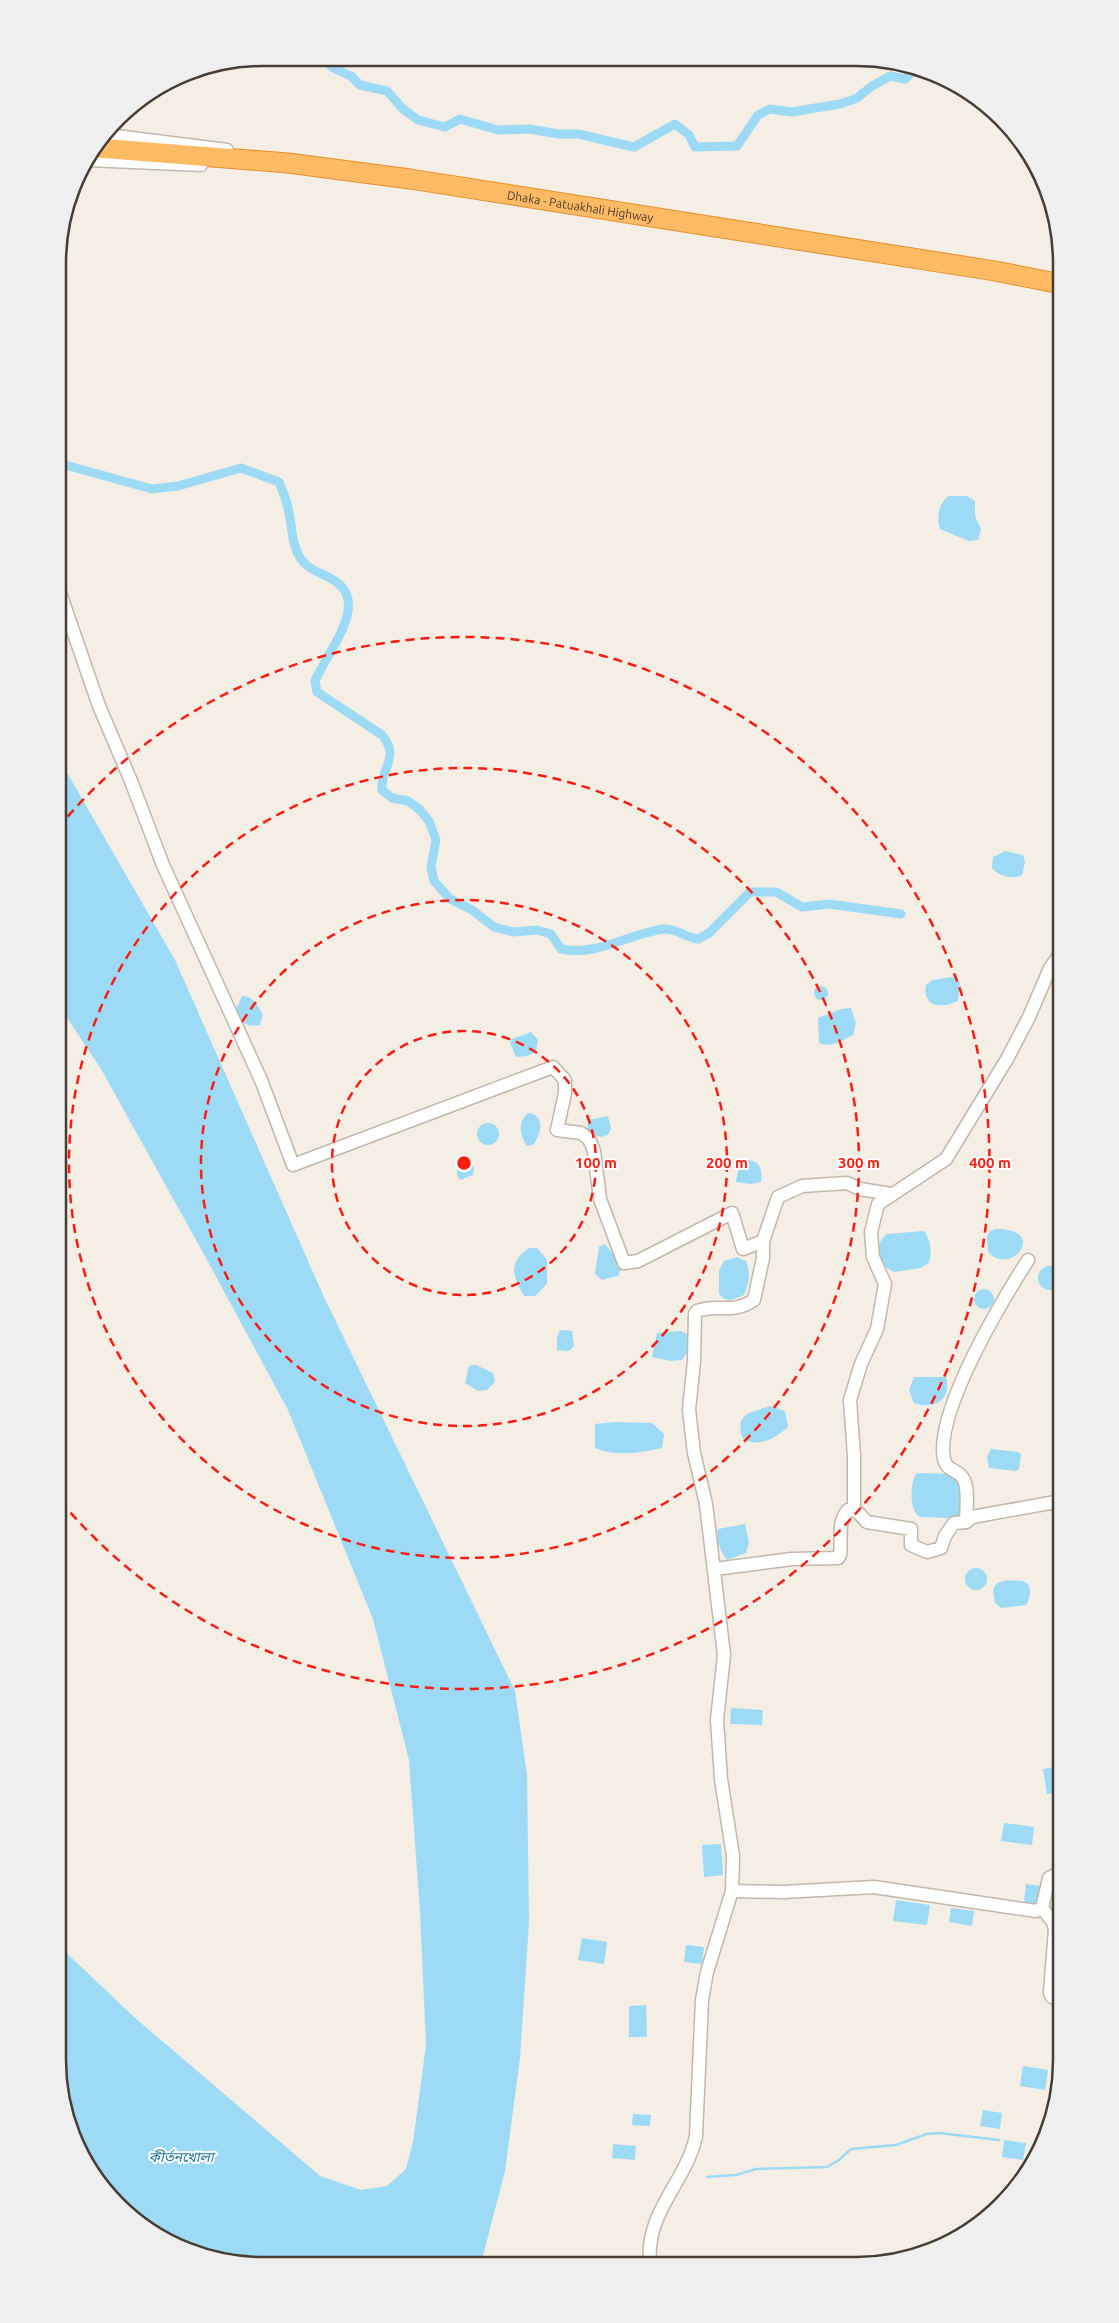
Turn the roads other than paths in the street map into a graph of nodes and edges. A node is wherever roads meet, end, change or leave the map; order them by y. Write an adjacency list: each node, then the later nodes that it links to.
1 (113, 136): 4 (street)
2 (104, 148): 4 (highway, Dhaka - Patuakhali Highway)
3 (96, 160): 4 (street)
4 (288, 163): 5 (highway, Dhaka - Patuakhali Highway)
5 (1053, 282)
6 (66, 610): 9 (street)
7 (1053, 964): 8 (street)
8 (890, 1194): 9 (street); 12 (street)
9 (764, 1242): 14 (street)
10 (1028, 1260): 13 (street)
11 (1053, 1502): 13 (street)
12 (854, 1510): 13 (street); 14 (street)
13 (966, 1522)
14 (715, 1569): 16 (street)
15 (1053, 1876): 17 (street)
16 (732, 1891): 17 (street); 21 (street)
17 (1042, 1908): 18 (street)
18 (1053, 1921)
19 (1053, 1955): 20 (street)
20 (1053, 1998)
21 (650, 2257)

